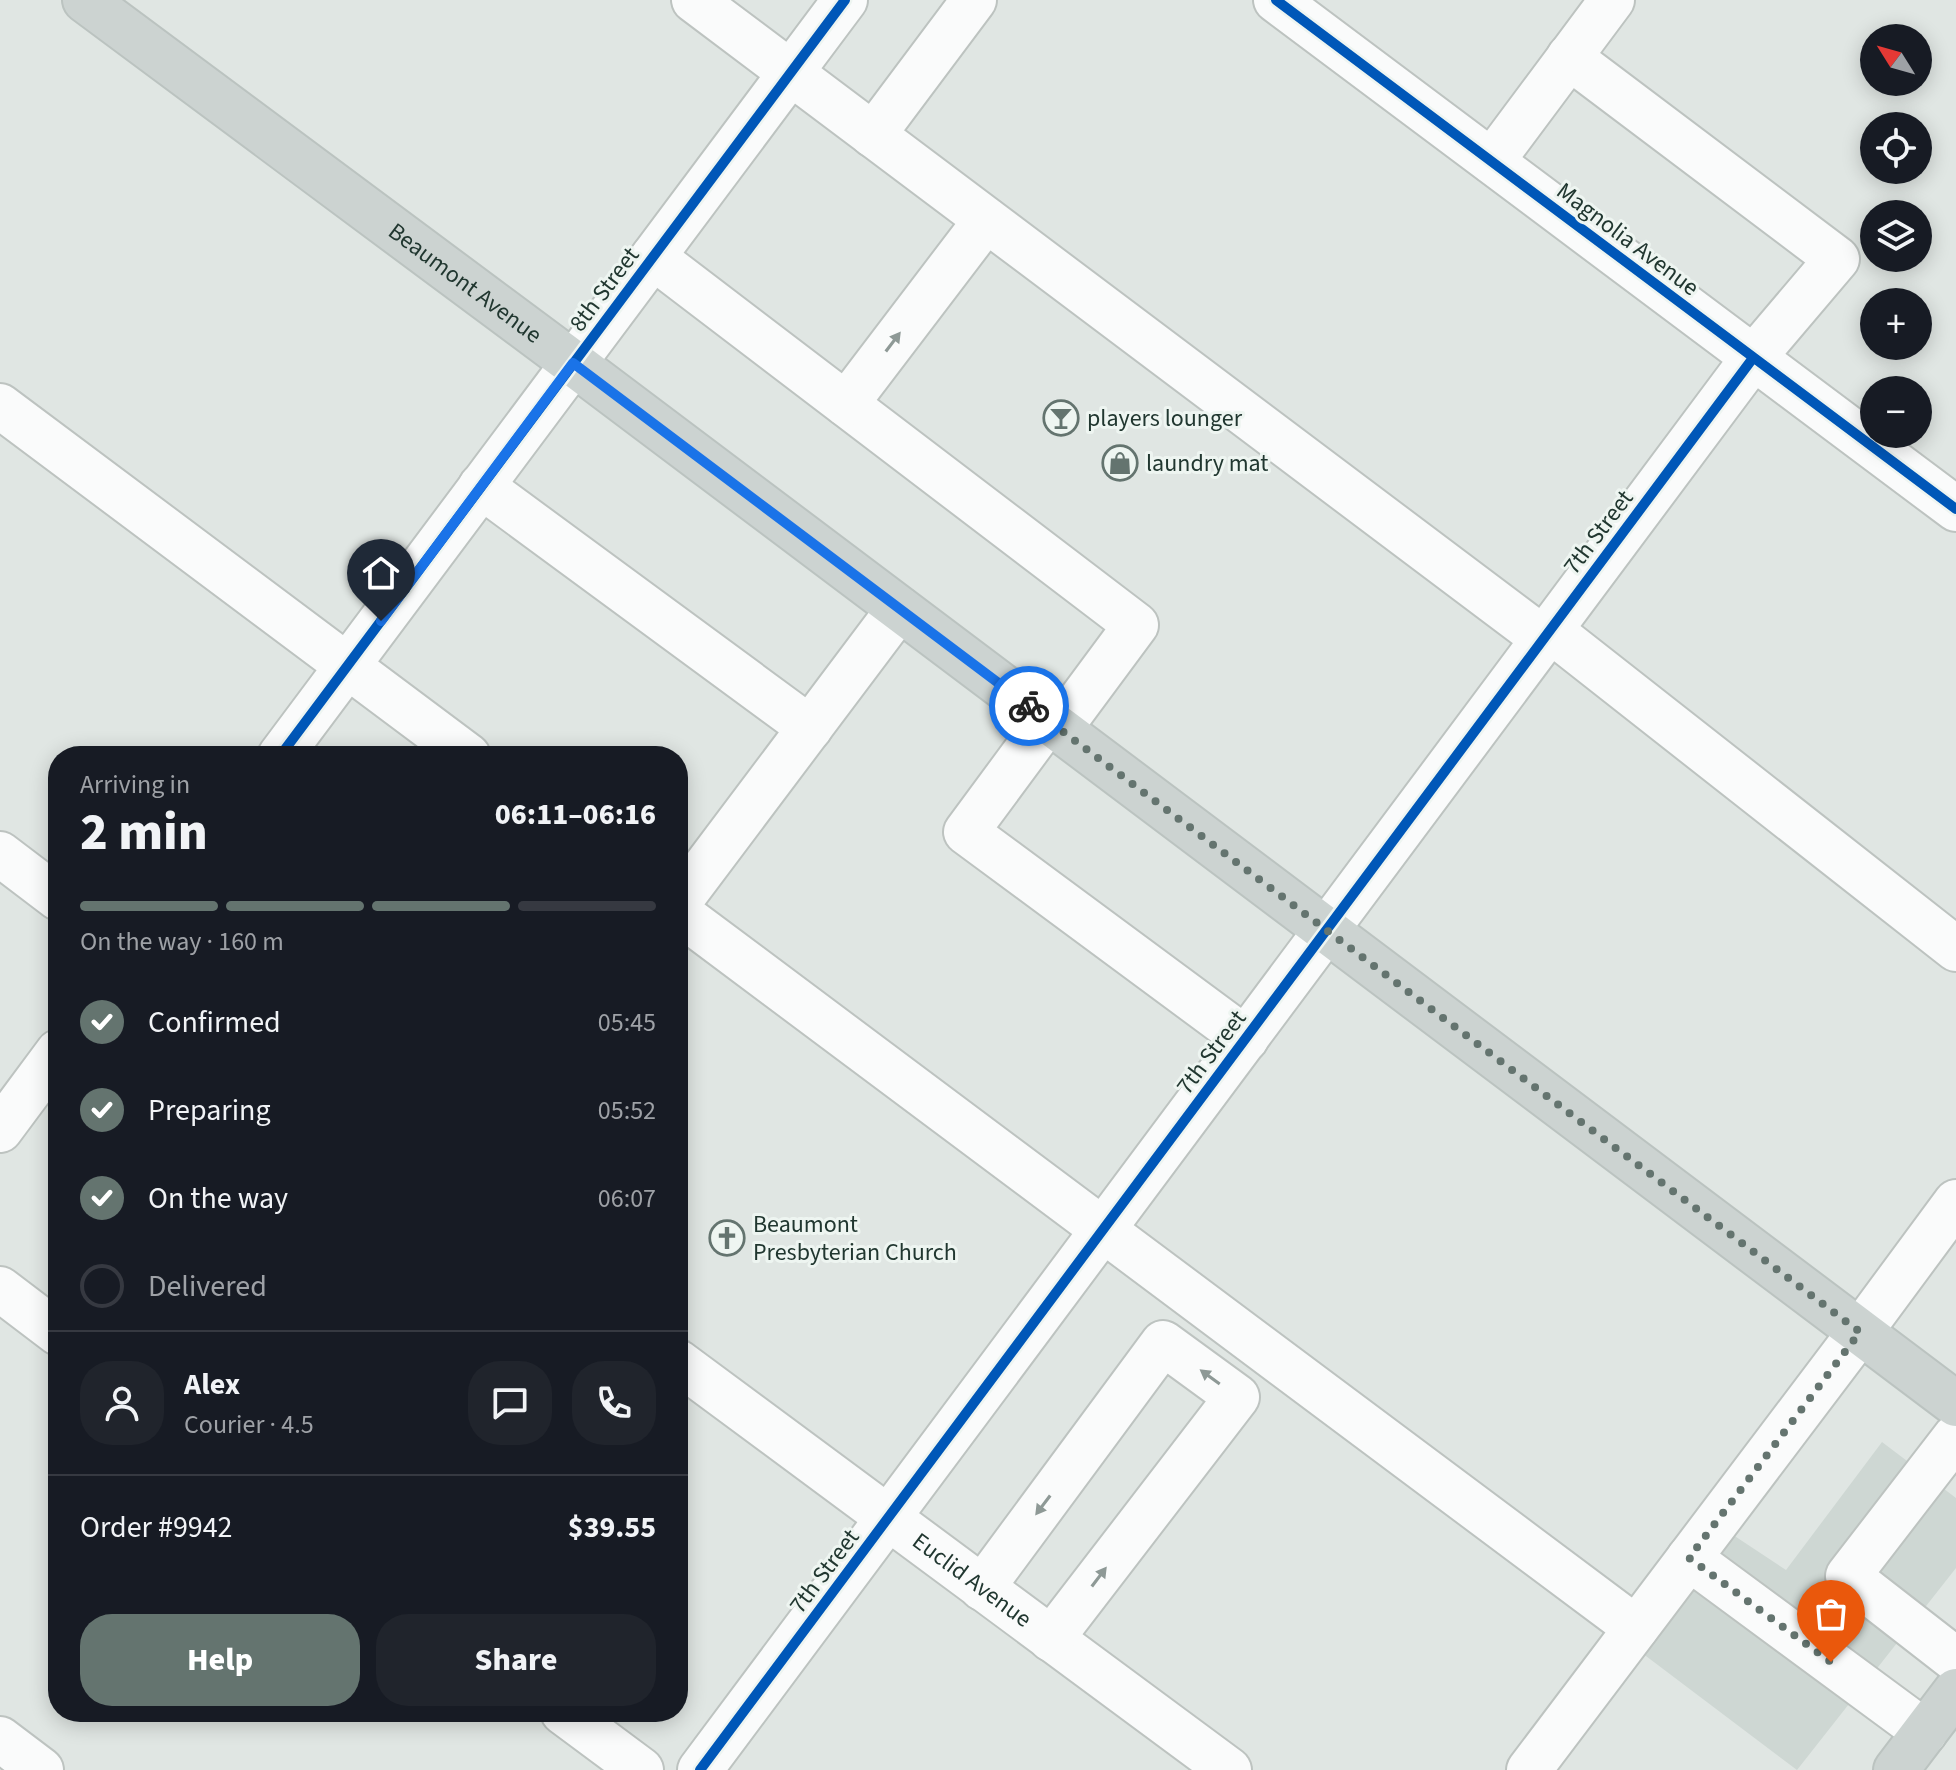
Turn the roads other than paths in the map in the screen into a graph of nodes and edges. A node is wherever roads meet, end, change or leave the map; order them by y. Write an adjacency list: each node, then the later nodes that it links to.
1 (85, 0): 14 (main road, Beaumont Avenue)
2 (694, 0): 8 (street)
3 (845, 0): 8 (street, 8th Street)
4 (974, 0): 9 (street)
5 (1276, 0): 10 (street, Magnolia Avenue)
6 (1612, 0): 7 (street)
7 (1569, 57): 10 (street); 13 (street, 7th Street)
8 (790, 72): 9 (street); 12 (street, 8th Street)
9 (873, 135): 11 (street)
10 (1492, 161): 13 (street, Magnolia Avenue)
11 (986, 220): 15 (street, one-way to 11); 20 (street)
12 (653, 257): 14 (street, 8th Street); 15 (street)
13 (1753, 358): 18 (street, Magnolia Avenue); 20 (street, 7th Street)
14 (573, 363): 17 (street, 8th Street); 19 (main road, Beaumont Avenue)
15 (846, 404): 22 (street)
16 (0, 406): 21 (street)
17 (481, 486): 21 (street, 8th Street); 23 (street)
18 (1956, 509)
19 (899, 609): 22 (main road, Beaumont Avenue); 23 (street)
20 (1547, 634): 30 (street, 7th Street); 31 (street)
21 (347, 666): 24 (street, 8th Street); 25 (street)
22 (1054, 725): 30 (main road, Beaumont Avenue); 32 (street)
23 (810, 728): 28 (street)
24 (287, 746)
25 (455, 746)
26 (0, 854): 27 (street)
27 (48, 890)
28 (688, 890)
29 (688, 919): 36 (street)
30 (1327, 930): 32 (street, 7th Street); 39 (main road, Beaumont Avenue)
31 (1956, 949)
32 (1246, 1039): 36 (street, 7th Street)
33 (48, 1065): 34 (street)
34 (0, 1130)
35 (1956, 1202): 39 (street)
36 (1103, 1230): 43 (street, 7th Street); 46 (street)
37 (0, 1289): 38 (street)
38 (48, 1325)
39 (1860, 1332): 41 (main road, Beaumont Avenue); 44 (street)
40 (688, 1369): 43 (street, Euclid Avenue)
41 (1956, 1404)
42 (1956, 1436): 48 (street)
43 (888, 1519): 45 (street, Euclid Avenue); 55 (street, 7th Street)
44 (1689, 1558): 46 (street); 51 (street)
45 (982, 1588): 47 (street, Euclid Avenue); 47 (street, one-way to 45)
46 (1636, 1628): 57 (street)
47 (1051, 1639): 56 (street, Euclid Avenue)
48 (1956, 1660)
49 (1956, 1691): 51 (main road)
50 (576, 1722): 54 (street)
51 (1925, 1732): 58 (main road)
52 (0, 1739): 53 (street)
53 (41, 1770)
54 (641, 1770)
55 (700, 1770)
56 (1229, 1770)
57 (1529, 1770)
58 (1896, 1770)

